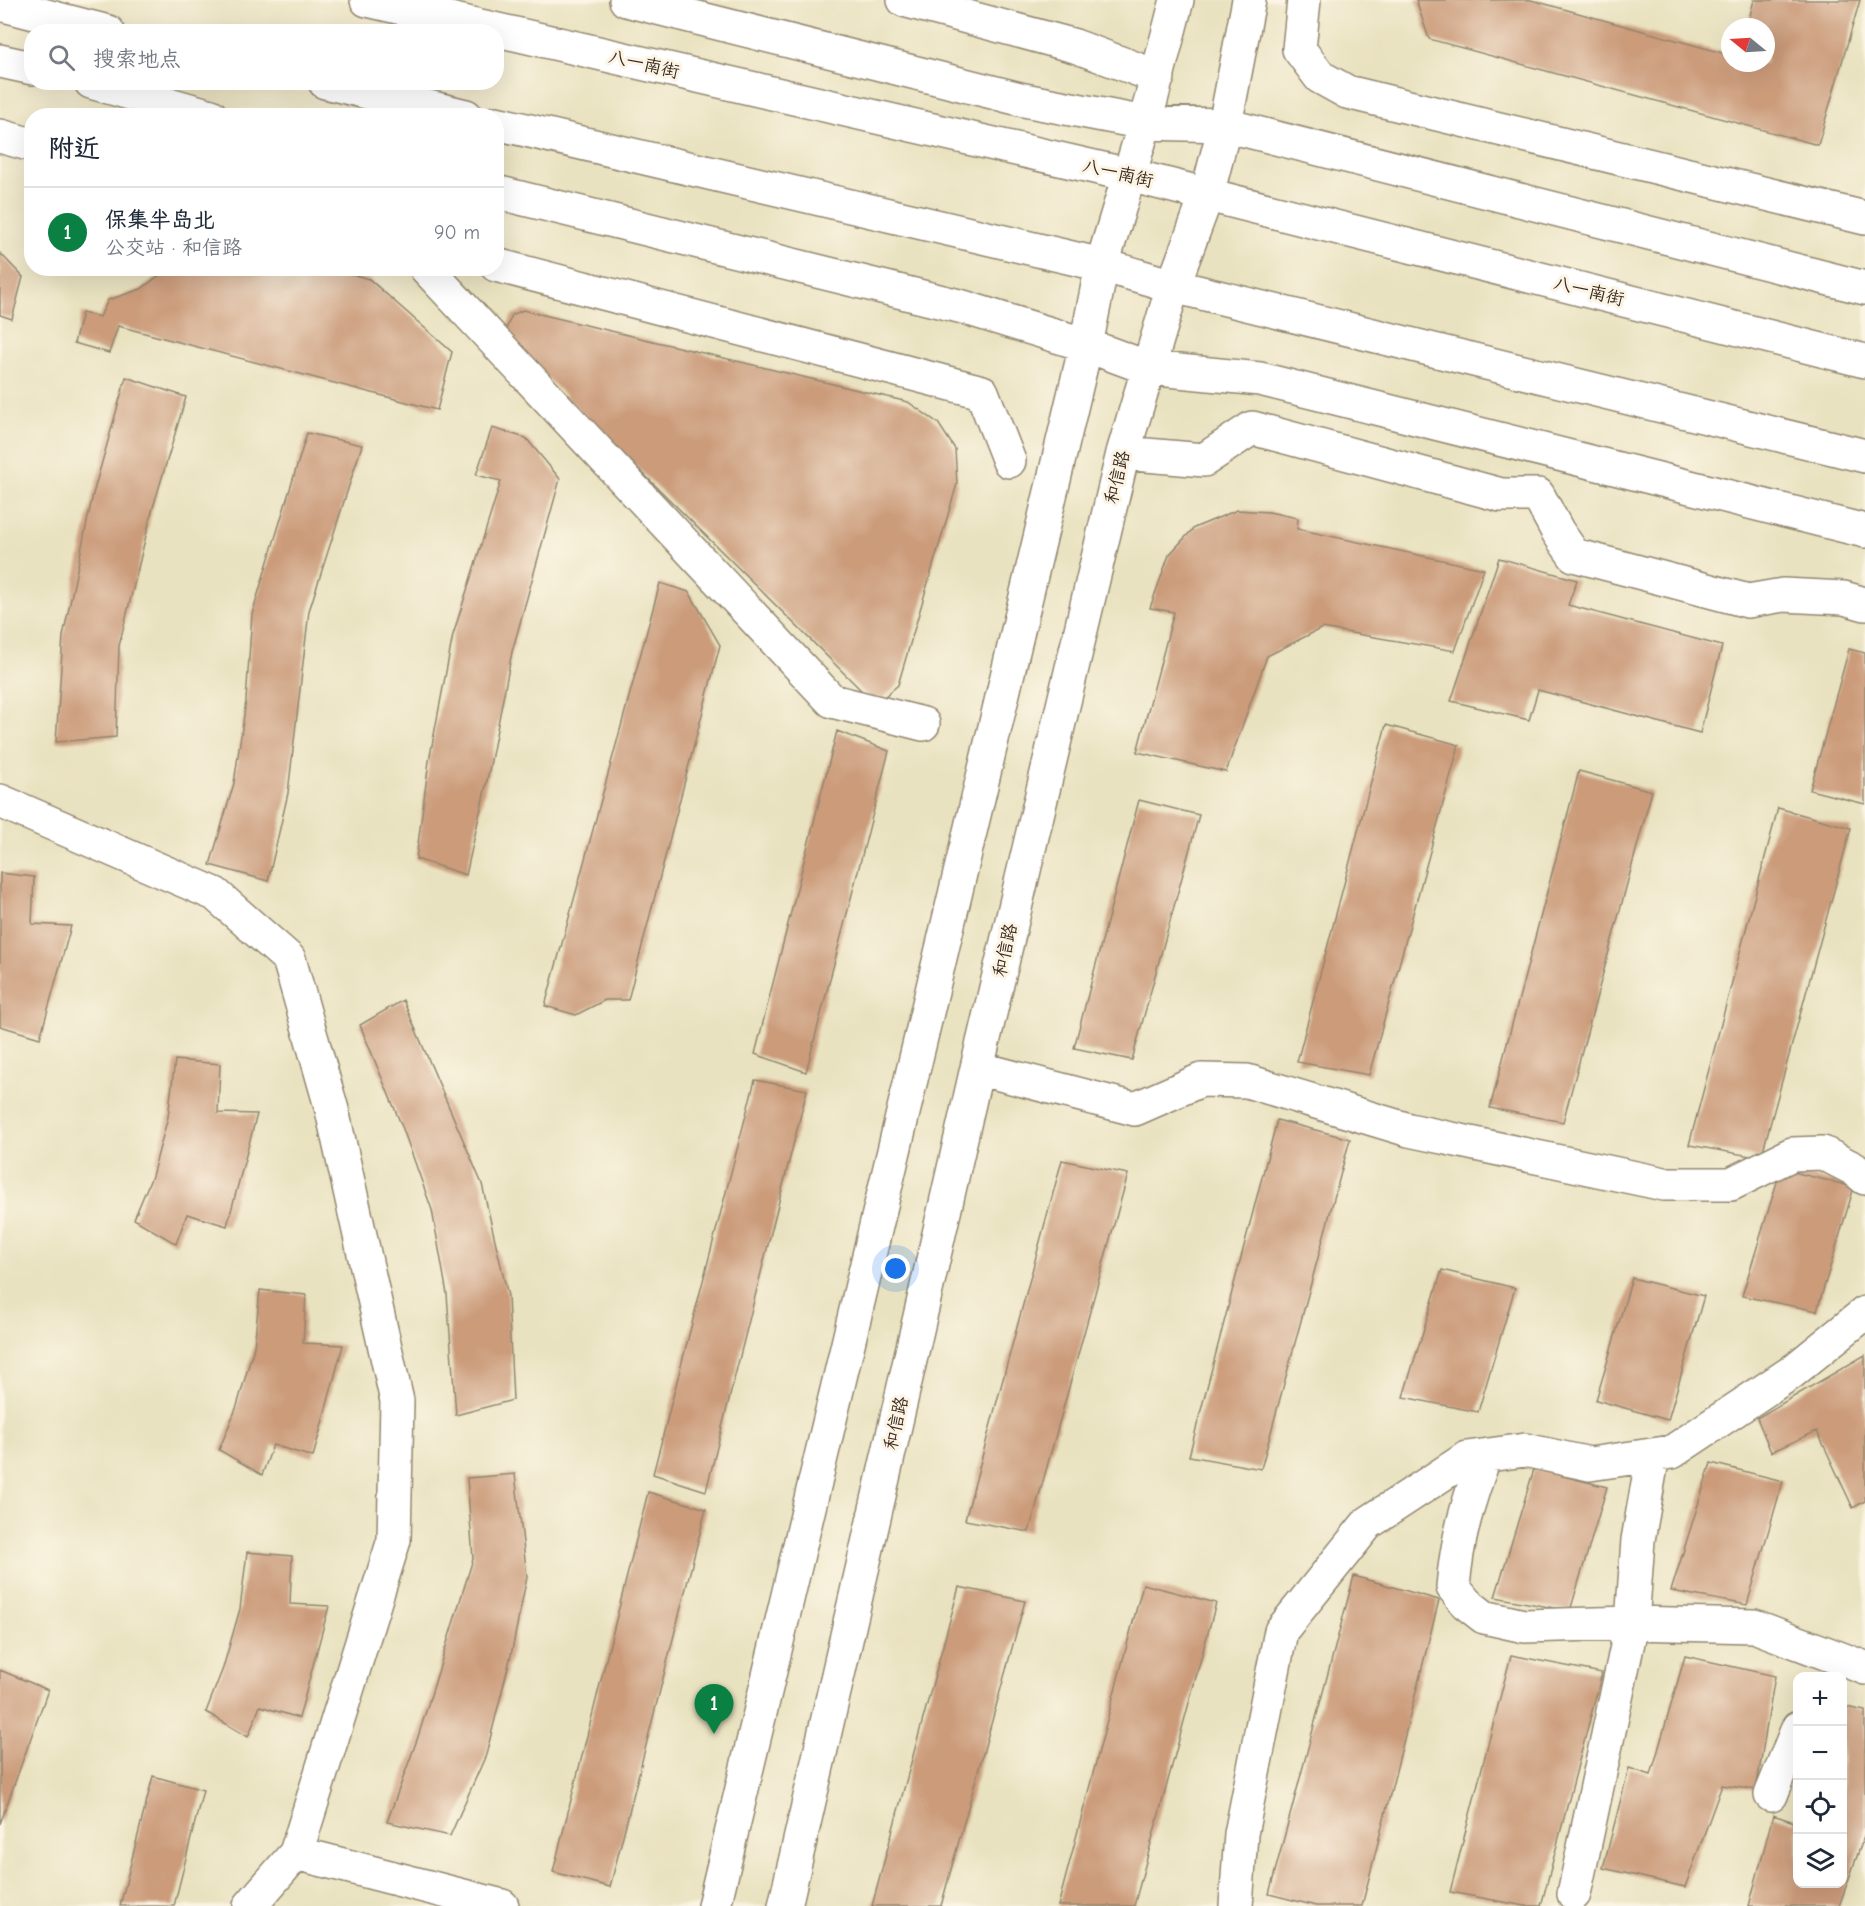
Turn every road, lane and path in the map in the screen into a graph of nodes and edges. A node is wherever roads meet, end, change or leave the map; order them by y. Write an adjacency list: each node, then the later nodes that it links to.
1 (367, 0): 9 (street, 八一南街)
2 (626, 0): 18 (street)
3 (904, 0): 13 (street)
4 (1177, 0): 13 (street)
5 (1249, 0): 20 (street, 和信路)
6 (1304, 0): 26 (street)
7 (0, 4): 8 (street)
8 (77, 24)
9 (472, 24)
10 (504, 31): 23 (street, 八一南街)
11 (0, 61): 12 (street)
12 (24, 66)
13 (1158, 77): 18 (street)
14 (119, 90): 16 (street)
15 (358, 90): 17 (street)
16 (183, 108)
17 (433, 108)
18 (1145, 123): 20 (street); 23 (street)
19 (504, 125): 27 (street)
20 (1225, 125): 25 (street, 和信路); 31 (street)
21 (0, 136): 22 (street)
22 (24, 143)
23 (1129, 175): 25 (street, 八一南街); 27 (street)
24 (504, 194): 32 (street)
25 (1207, 195): 30 (street, 和信路); 33 (street, 八一南街)
26 (1865, 218)
27 (1101, 265): 30 (street); 32 (street)
28 (504, 267): 37 (street)
29 (434, 276): 40 (street)
30 (1173, 286): 34 (street, 和信路); 36 (street)
31 (1865, 288)
32 (1086, 345): 34 (street); 56 (street)
33 (1865, 361)
34 (1148, 368): 35 (street, 和信路); 38 (street)
35 (1123, 453): 39 (street); 42 (street, 和信路)
36 (1865, 456)
37 (1009, 461)
38 (1865, 531)
39 (1865, 604)
40 (923, 724)
41 (0, 801): 52 (street)
42 (977, 1068): 43 (street); 57 (street, 和信路)
43 (1865, 1178)
44 (1865, 1313): 45 (street)
45 (1653, 1455): 46 (street); 47 (street)
46 (1485, 1456): 47 (street); 58 (street)
47 (1632, 1623): 48 (street); 53 (street)
48 (1822, 1664): 49 (street)
49 (1865, 1668)
50 (1793, 1738): 51 (street)
51 (1771, 1795)
52 (296, 1853): 54 (street); 55 (street)
53 (1574, 1894)
54 (250, 1906)
55 (502, 1906)
56 (714, 1906)
57 (785, 1906)
58 (1236, 1906)

